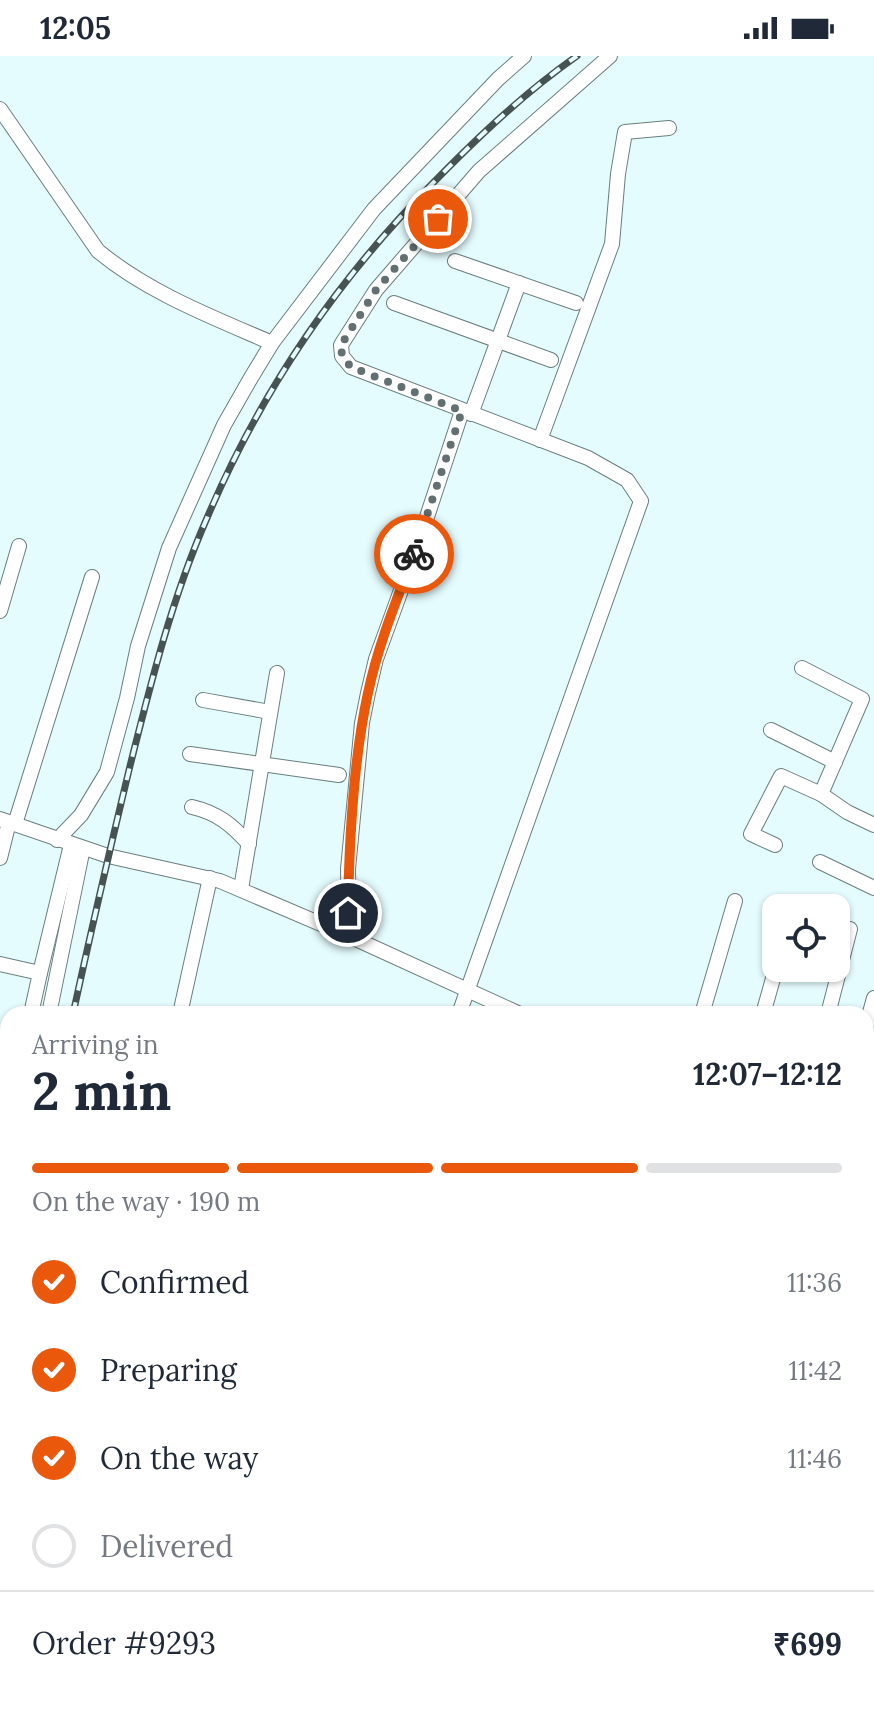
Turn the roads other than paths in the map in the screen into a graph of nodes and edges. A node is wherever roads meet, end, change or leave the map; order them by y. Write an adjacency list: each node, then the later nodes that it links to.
1 (524, 56): 10 (street)
2 (610, 56): 12 (street)
3 (0, 109): 10 (street)
4 (669, 128): 13 (street)
5 (455, 261): 6 (street)
6 (519, 283): 8 (street); 9 (street)
7 (394, 303): 9 (street)
8 (576, 303)
9 (498, 340): 11 (street); 12 (street)
10 (272, 343): 30 (street)
11 (551, 360)
12 (466, 413): 13 (street); 39 (street)
13 (540, 440): 44 (street)
14 (19, 546): 16 (street)
15 (92, 577): 28 (street)
16 (0, 611)
17 (802, 668): 23 (street)
18 (277, 673): 20 (street)
19 (203, 700): 20 (street)
20 (270, 712): 24 (street)
21 (771, 730): 23 (street)
22 (190, 754): 24 (street)
23 (835, 762): 26 (street)
24 (262, 764): 25 (street); 31 (street)
25 (339, 775)
26 (821, 794): 29 (street); 32 (street)
27 (192, 807): 31 (street)
28 (8, 822): 30 (street); 33 (street)
29 (874, 825)
30 (70, 844): 35 (street); 41 (street); 46 (street)
31 (249, 844): 37 (street)
32 (775, 845)
33 (0, 858)
34 (820, 862): 36 (street)
35 (210, 878): 37 (street); 47 (street)
36 (874, 888)
37 (241, 889): 39 (street)
38 (735, 901): 50 (street)
39 (349, 936): 44 (street)
40 (0, 964): 41 (street)
41 (40, 973): 45 (street)
42 (772, 982): 51 (street)
43 (836, 982): 52 (street)
44 (467, 991): 48 (street); 49 (street)
45 (33, 1006)
46 (50, 1006)
47 (182, 1006)
48 (462, 1006)
49 (502, 1006)
50 (704, 1006)
51 (765, 1006)
52 (830, 1006)

